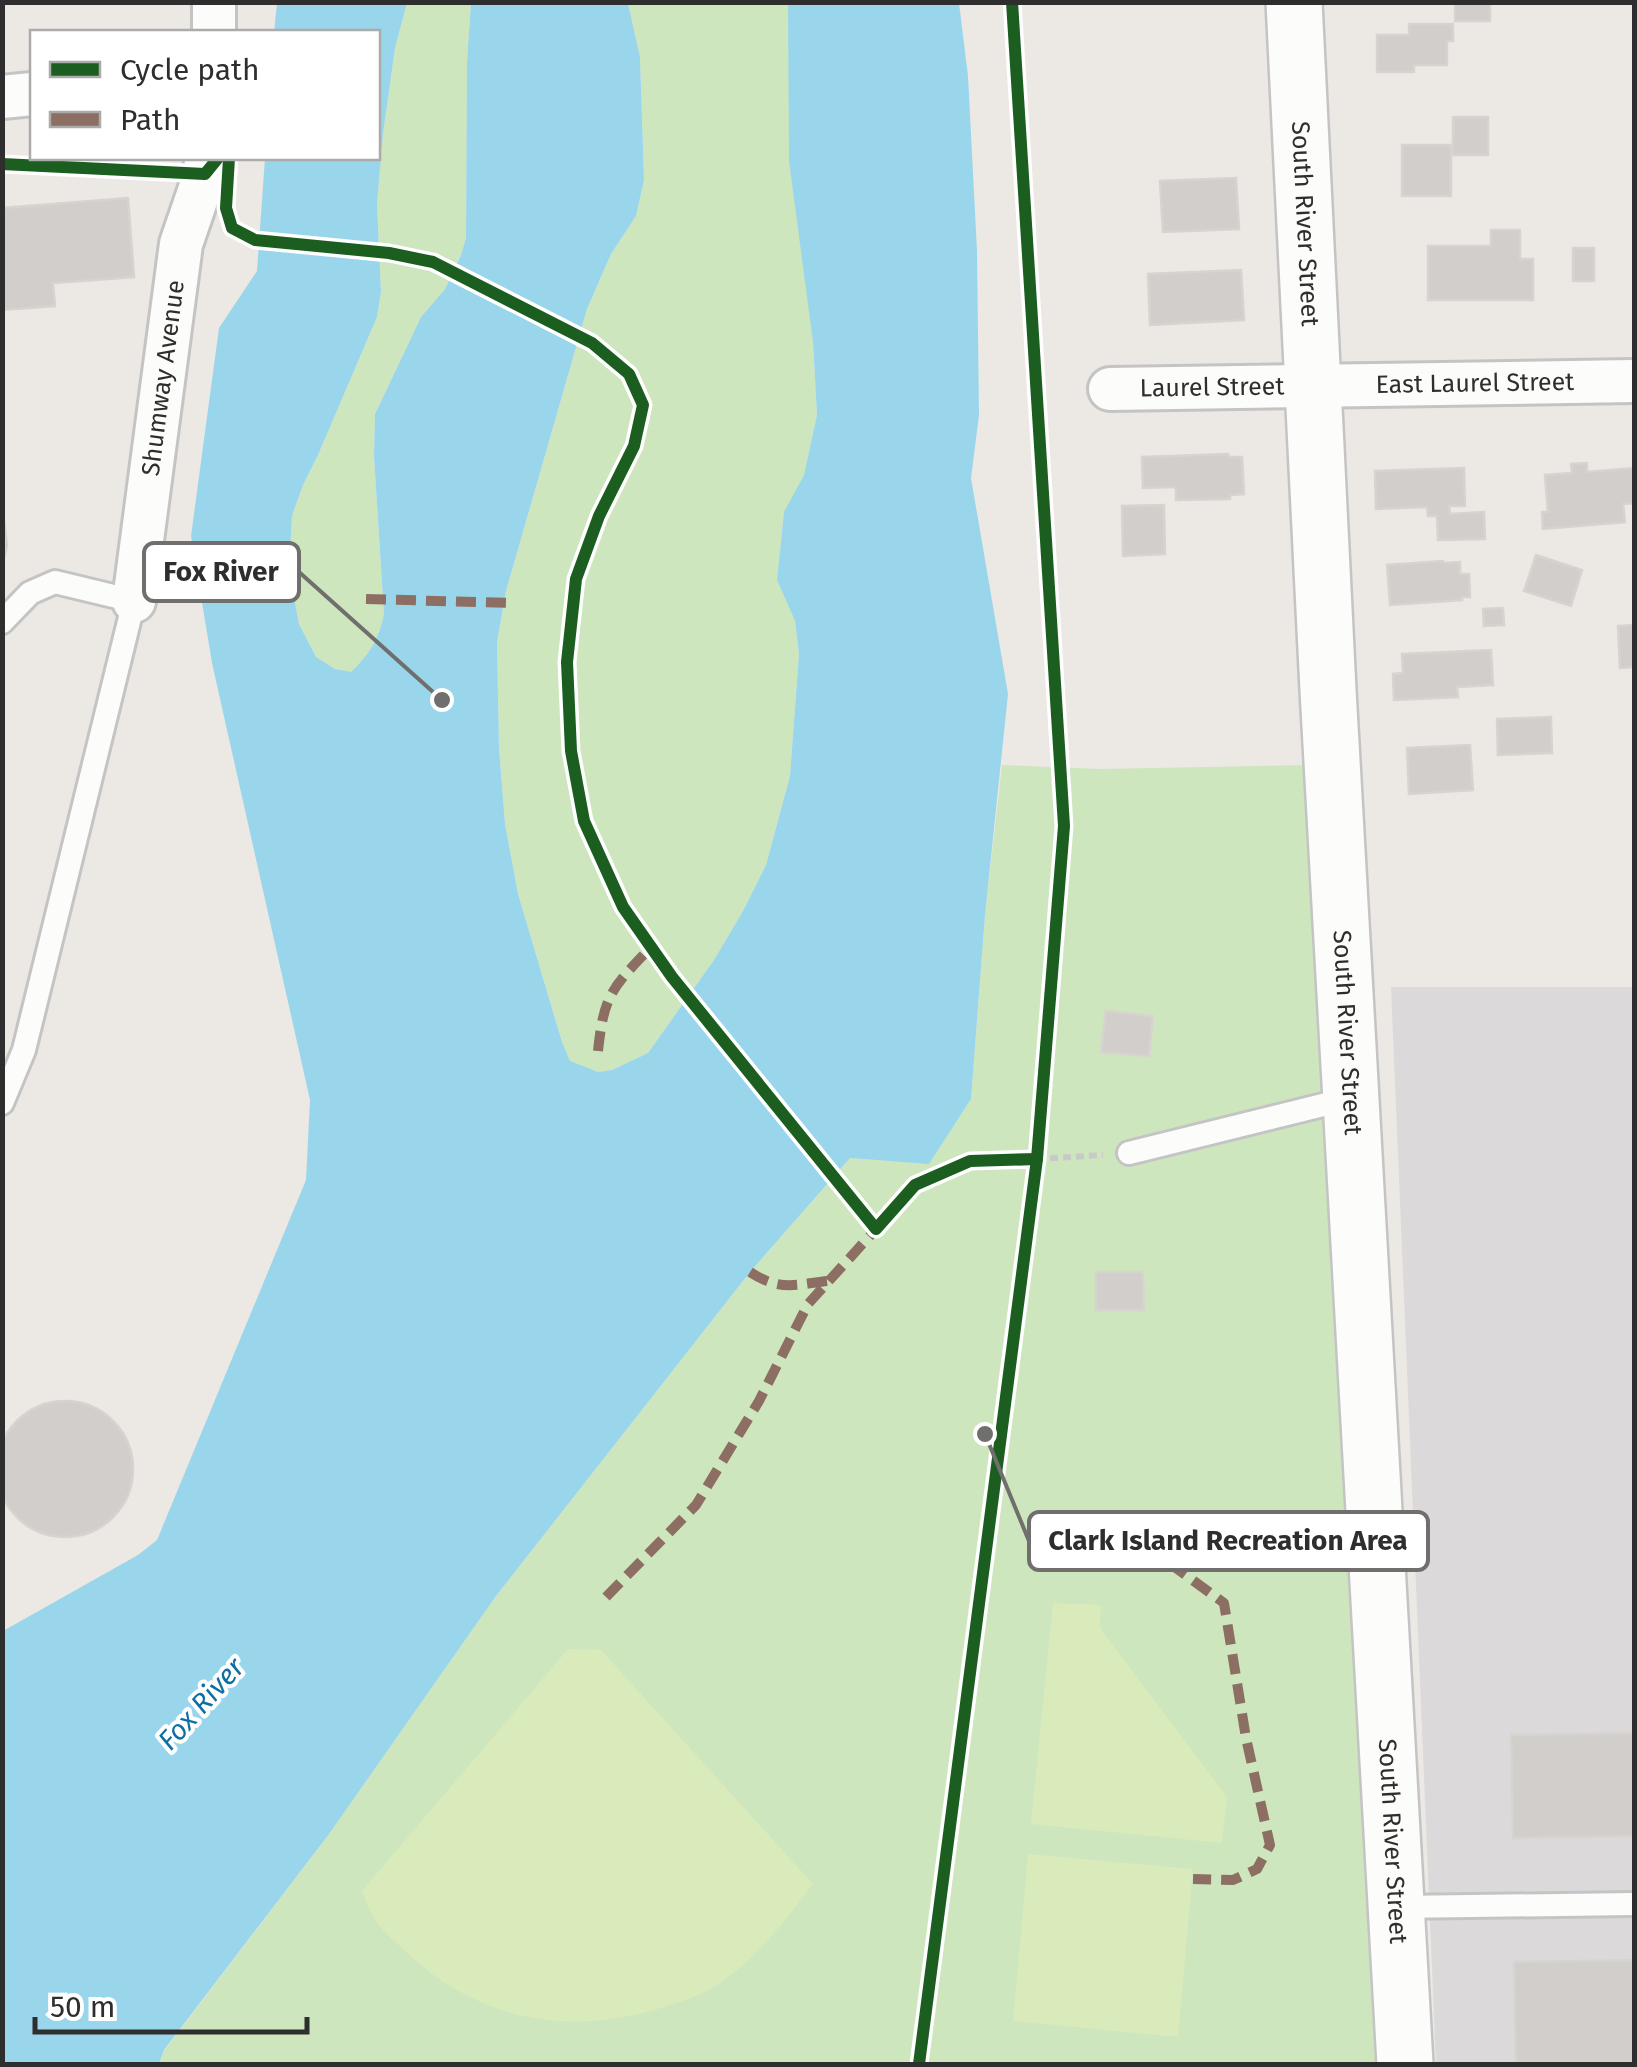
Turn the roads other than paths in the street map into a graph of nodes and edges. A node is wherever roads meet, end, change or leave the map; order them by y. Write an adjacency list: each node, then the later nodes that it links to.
1 (214, 2): 3 (street)
2 (1294, 2): 8 (main road, South River Street)
3 (214, 30)
4 (30, 94): 5 (street)
5 (2, 97)
6 (206, 160): 10 (street, Shumway Avenue)
7 (1634, 380): 8 (street, East Laurel Street)
8 (1314, 384): 9 (street, Laurel Street); 12 (main road, South River Street)
9 (1110, 389)
10 (134, 601): 11 (lane); 13 (lane)
11 (2, 622)
12 (1351, 1098): 14 (lane); 16 (main road, South River Street)
13 (2, 1103)
14 (1129, 1153)
15 (1634, 1904): 16 (lane)
16 (1396, 1907): 17 (main road, South River Street)
17 (1405, 2064)

